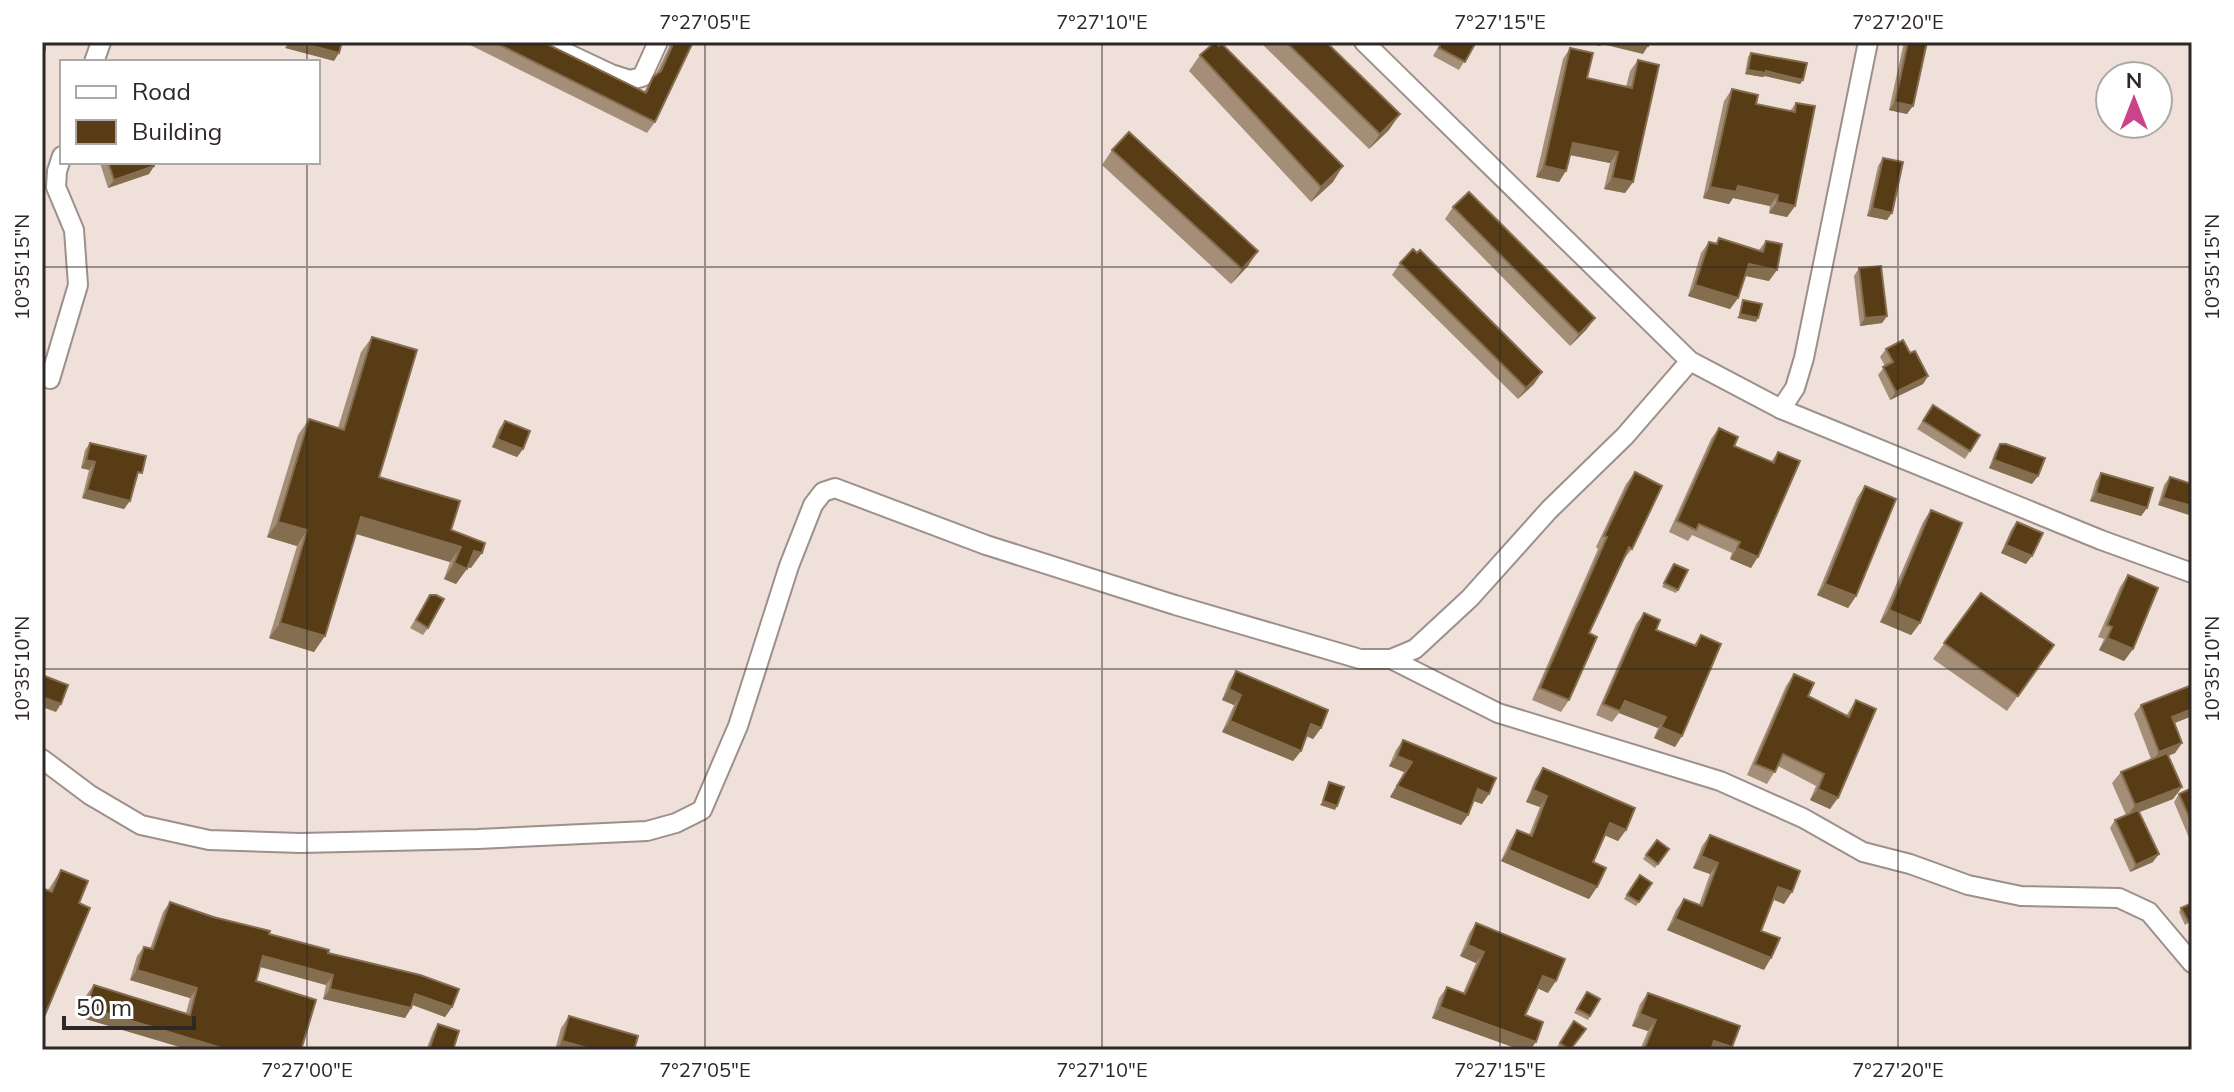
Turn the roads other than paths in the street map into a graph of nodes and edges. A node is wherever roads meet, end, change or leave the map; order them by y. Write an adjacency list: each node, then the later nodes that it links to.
1 (543, 42): 2 (lane)
2 (658, 42)
3 (1364, 42): 6 (lane)
4 (1868, 42): 8 (lane)
5 (60, 162): 7 (lane)
6 (1690, 361): 8 (lane); 10 (lane)
7 (50, 379)
8 (1781, 409): 9 (lane)
9 (2192, 573)
10 (1391, 659): 11 (lane); 12 (lane)
11 (42, 759)
12 (2192, 963)

